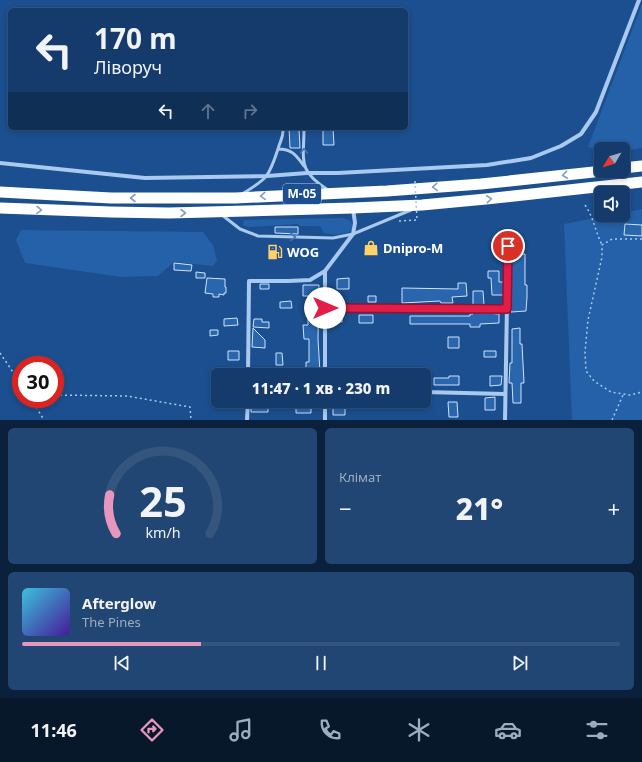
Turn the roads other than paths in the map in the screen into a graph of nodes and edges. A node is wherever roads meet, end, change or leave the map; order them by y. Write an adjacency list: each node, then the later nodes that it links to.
1 (639, 0): 10 (street)
2 (283, 130): 4 (lane)
3 (304, 130): 6 (lane, one-way to 3)
4 (278, 149): 6 (lane); 11 (lane)
5 (0, 163): 11 (street)
6 (304, 166): 10 (lane)
7 (642, 166): 8 (highway)
8 (630, 167)
9 (594, 172): 14 (highway, М-05, one-way to 14)
10 (307, 173): 11 (street); 14 (lane)
11 (267, 176): 15 (lane)
12 (642, 182): 16 (highway, М-05, one-way to 12)
13 (0, 192): 15 (highway, М-05, one-way to 13)
14 (333, 193): 15 (highway, М-05, one-way to 15)
15 (235, 198)
16 (422, 205): 18 (highway, М-05); 20 (lane)
17 (0, 208): 19 (highway, М-05, one-way to 19)
18 (353, 208): 19 (highway, М-05); 20 (street)
19 (219, 212): 20 (lane, one-way to 20)
20 (353, 234): 22 (street)
21 (508, 246): 24 (street)
22 (325, 271): 23 (street); 25 (street)
23 (325, 308): 24 (street); 26 (street)
24 (507, 309): 28 (street)
25 (248, 368)
26 (325, 368)
27 (431, 392): 28 (street)
28 (505, 394): 33 (street)
29 (248, 408): 31 (street)
30 (325, 408): 32 (street)
31 (247, 420)
32 (325, 420)
33 (505, 420)

